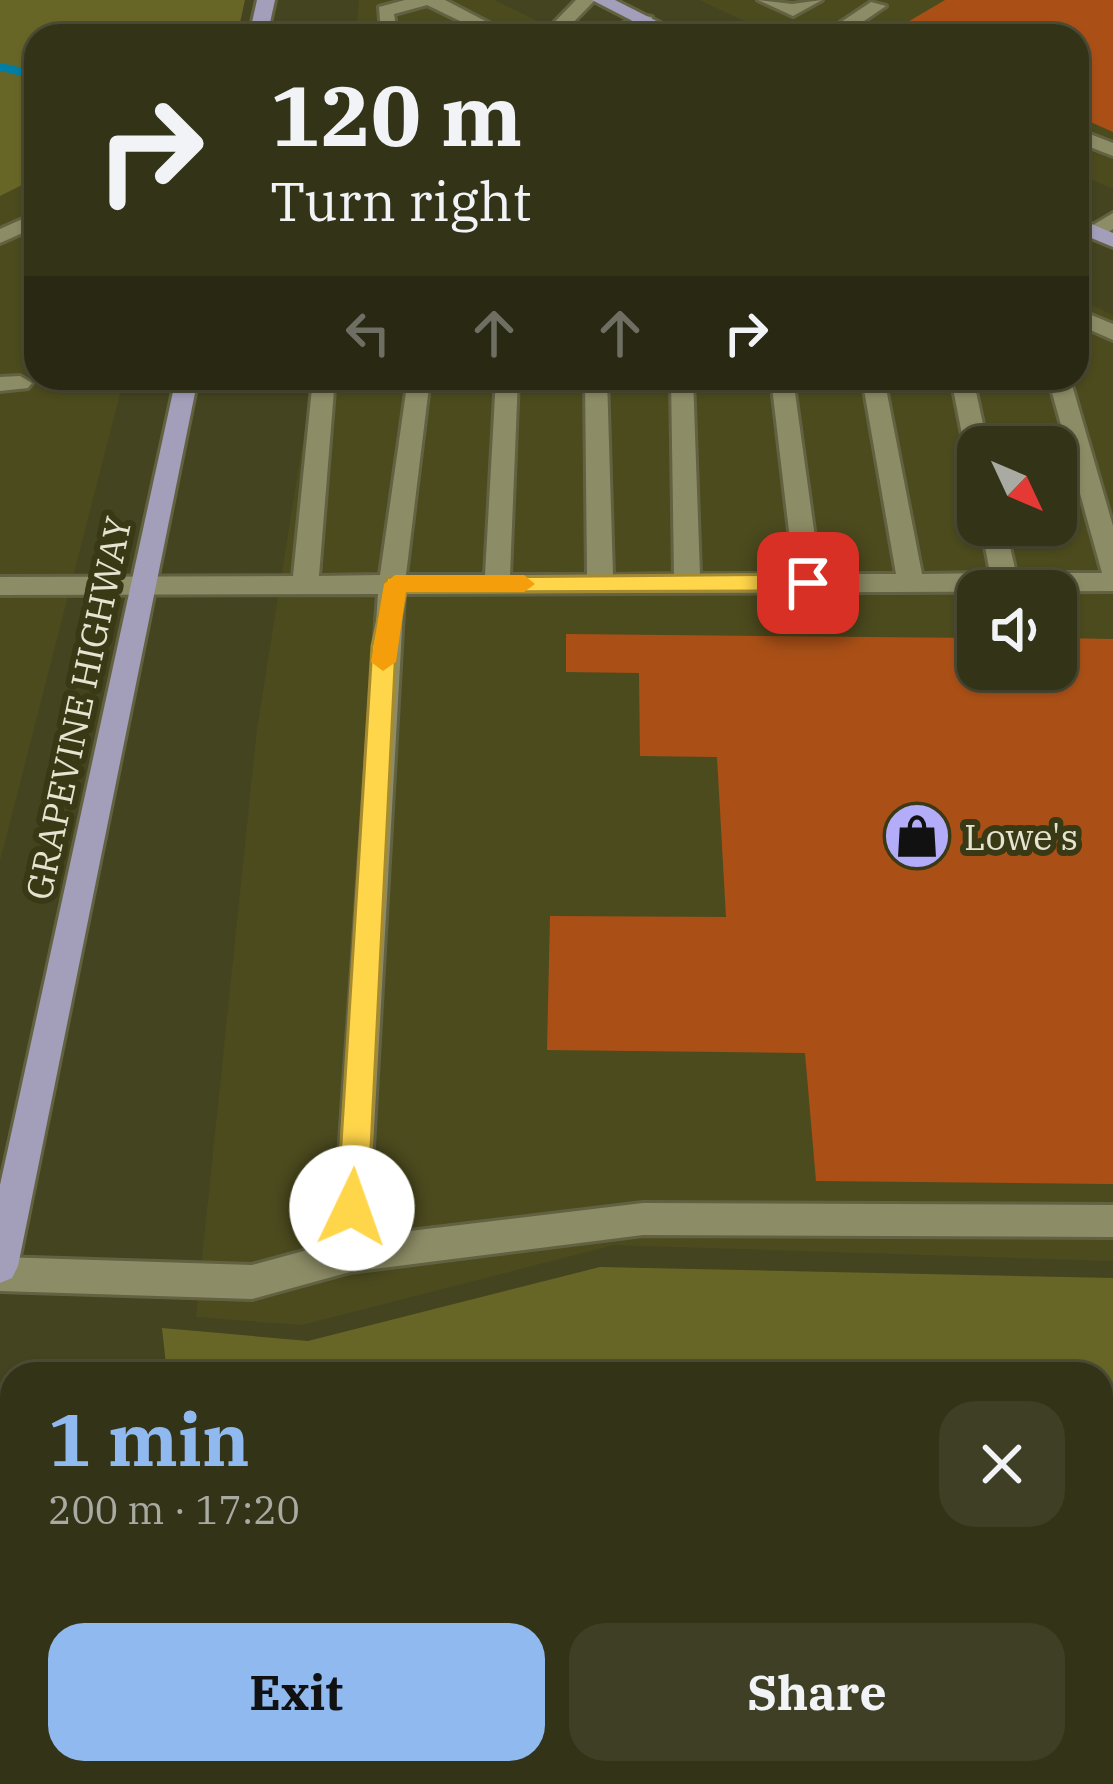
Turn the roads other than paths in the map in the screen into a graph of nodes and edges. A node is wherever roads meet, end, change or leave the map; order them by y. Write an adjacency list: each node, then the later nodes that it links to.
1 (428, 0): 9 (lane); 10 (lane)
2 (586, 0): 11 (lane)
3 (601, 0): 7 (main road)
4 (767, 0): 5 (lane)
5 (813, 0)
6 (876, 2): 14 (lane)
7 (622, 5): 8 (main road)
8 (646, 21): 12 (lane); 13 (main road)
9 (386, 24)
10 (479, 24)
11 (562, 24)
12 (635, 24)
13 (652, 24)
14 (851, 24)
15 (184, 390): 32 (main road, GRAPEVINE HIGHWAY)
16 (323, 390): 33 (lane)
17 (418, 390): 34 (lane)
18 (507, 390): 35 (lane)
19 (596, 390): 36 (lane)
20 (682, 390): 37 (lane)
21 (784, 390): 29 (lane)
22 (875, 390): 30 (lane)
23 (964, 390): 25 (lane)
24 (1062, 390): 26 (lane)
25 (972, 426)
26 (1113, 570)
27 (1077, 582): 28 (lane)
28 (1113, 582)
29 (808, 583): 30 (lane); 37 (lane)
30 (910, 583): 31 (lane)
31 (957, 583)
32 (143, 584): 33 (lane); 38 (lane); 41 (main road, GRAPEVINE HIGHWAY)
33 (305, 584): 34 (lane)
34 (395, 584): 35 (lane); 40 (lane)
35 (497, 584): 36 (lane)
36 (601, 584): 37 (lane)
37 (687, 584)
38 (0, 586)
39 (1113, 1221): 40 (lane)
40 (350, 1256): 41 (lane)
41 (0, 1270)

